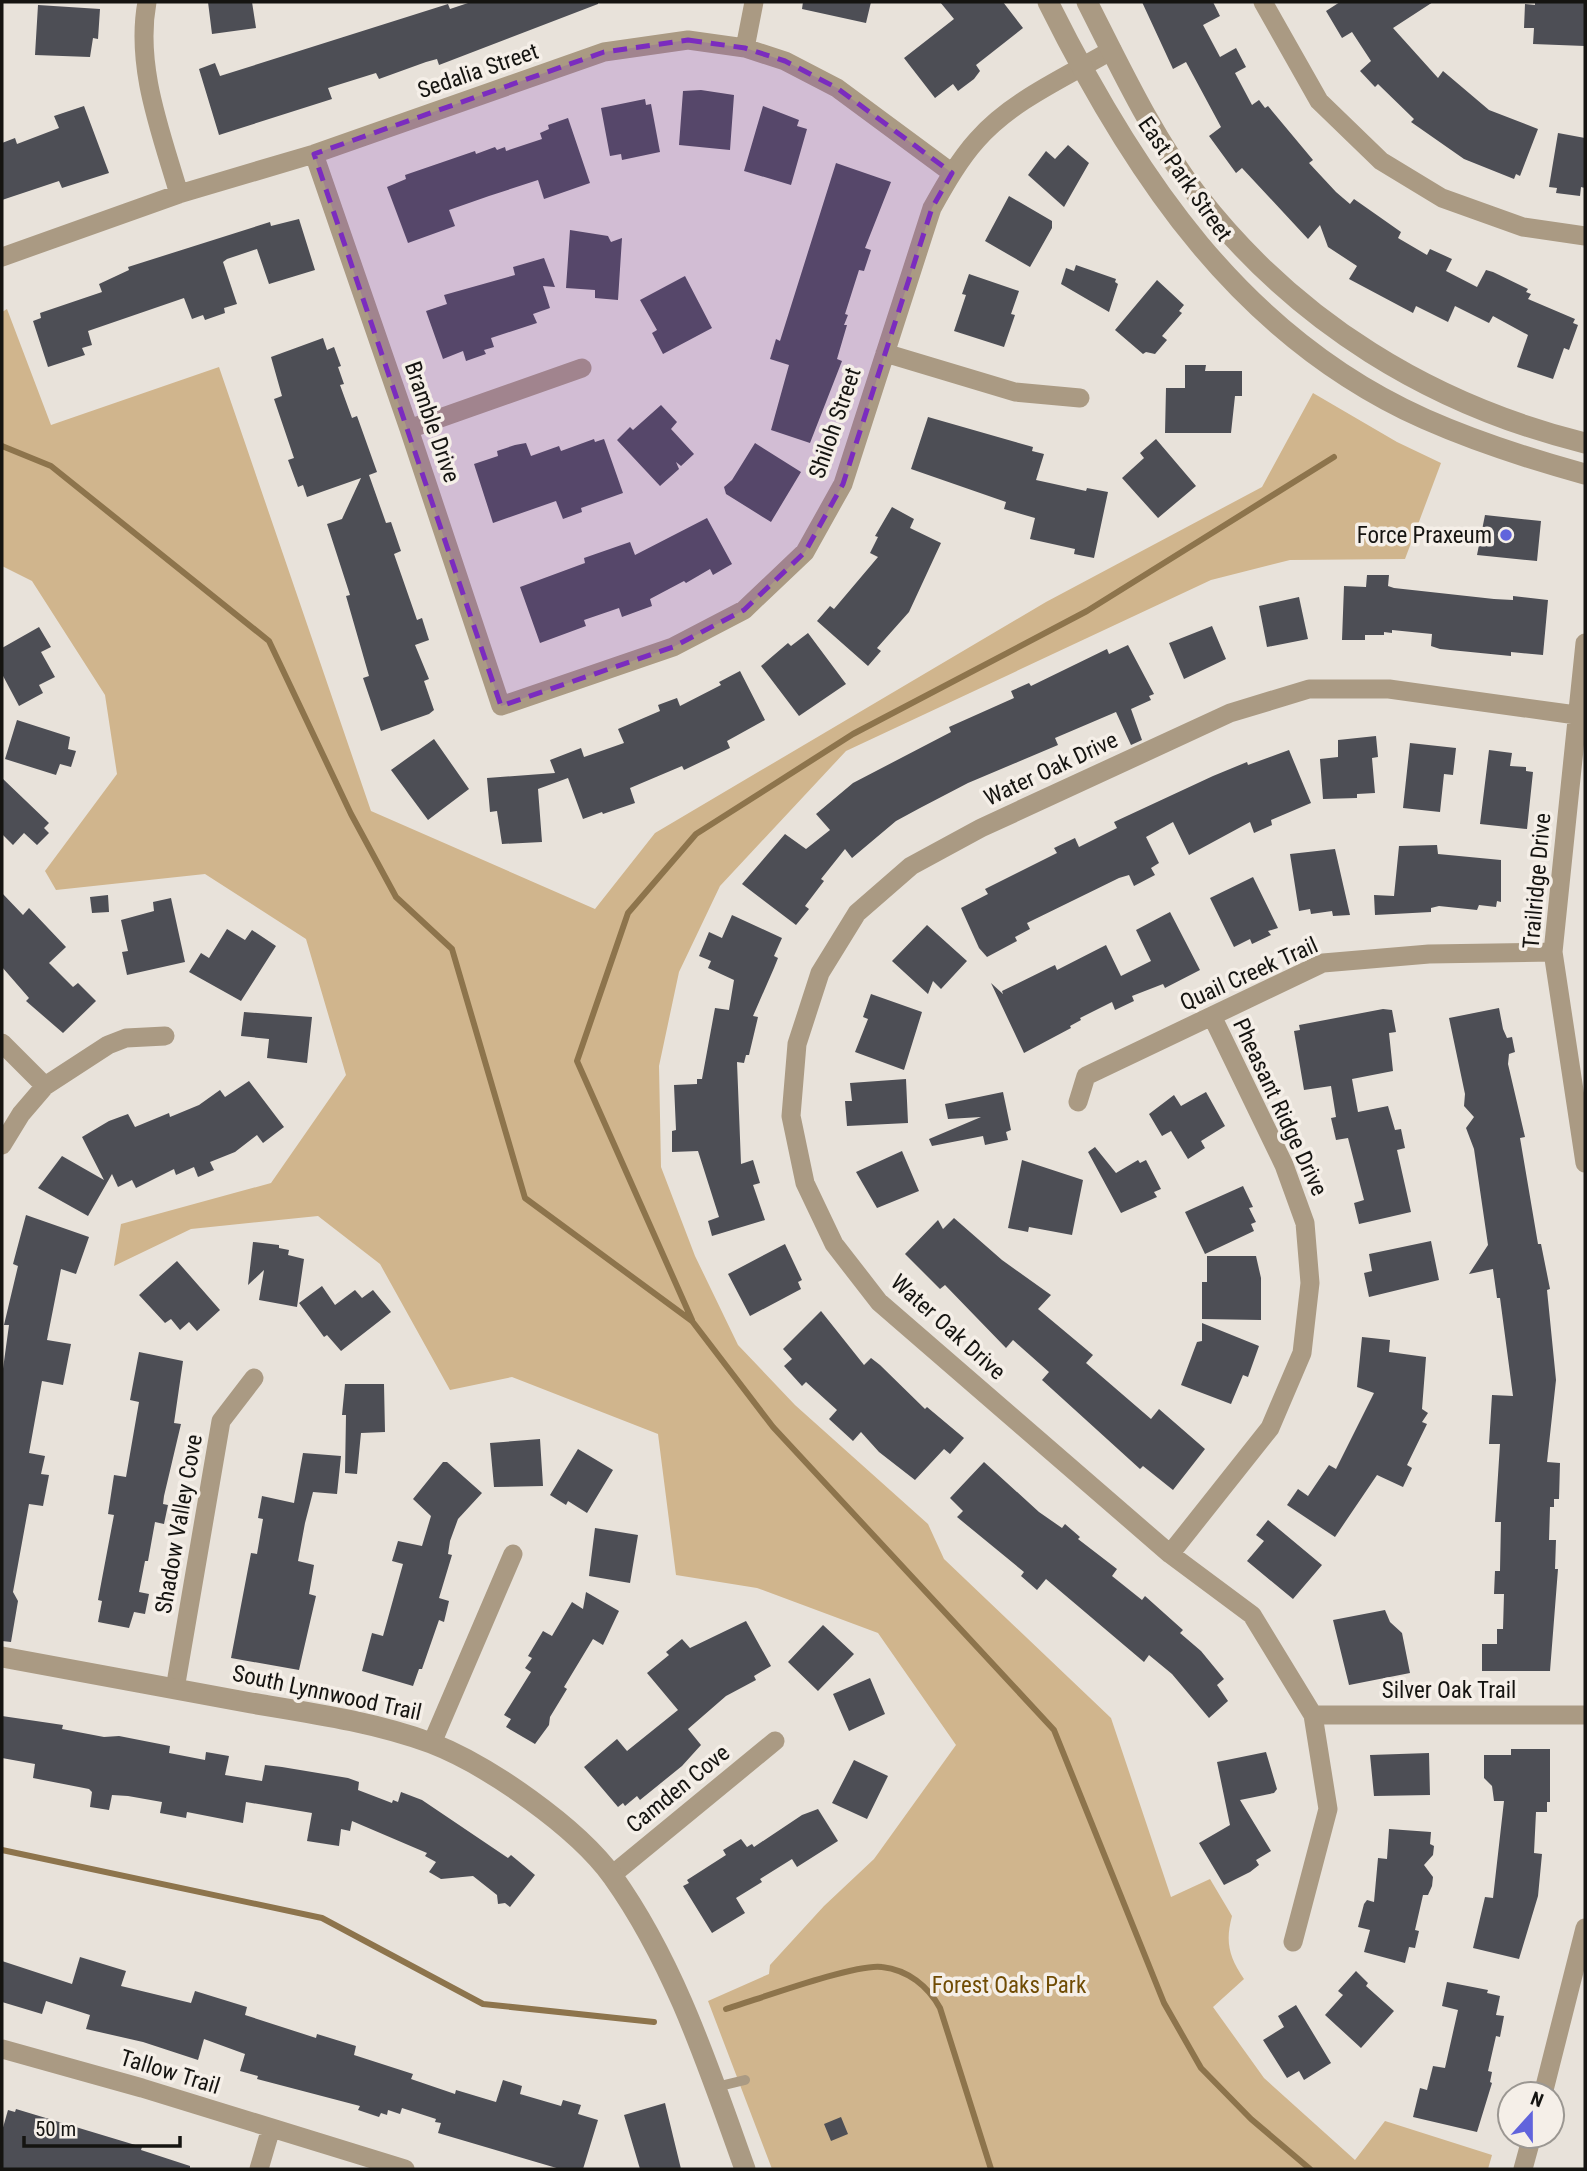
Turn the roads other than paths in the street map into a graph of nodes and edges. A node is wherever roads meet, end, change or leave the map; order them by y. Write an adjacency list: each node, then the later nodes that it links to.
1 (146, 2): 11 (street)
2 (754, 2): 6 (street)
3 (1048, 2): 8 (street, East Park Street)
4 (1087, 2): 7 (street, East Park Street)
5 (1263, 2): 12 (street)
6 (745, 48): 9 (street, Sedalia Street); 10 (street, Sedalia Street)
7 (1112, 50): 8 (street, Shiloh Street); 18 (street, East Park Street)
8 (1081, 68): 10 (street, Shiloh Street); 19 (street, East Park Street)
9 (314, 154): 11 (street, Sedalia Street); 17 (street, Bramble Drive)
10 (952, 173): 14 (street, Shiloh Street)
11 (179, 194): 13 (street, Sedalia Street)
12 (1585, 236)
13 (2, 257)
14 (885, 353): 16 (street); 21 (street, Shiloh Street)
15 (582, 368): 17 (street)
16 (1080, 398)
17 (410, 429): 21 (street, Bramble Drive)
18 (1585, 443)
19 (1585, 474)
20 (1585, 643): 22 (street, Trailridge Drive)
21 (501, 706)
22 (1576, 715): 23 (street, Trailridge Drive); 33 (street, Water Oak Drive)
23 (1553, 952): 24 (street, Quail Creek Trail); 30 (street, Trailridge Drive)
24 (1212, 1016): 28 (street, Quail Creek Trail); 33 (street, Pheasant Ridge Drive)
25 (164, 1036): 27 (street)
26 (2, 1043): 27 (street)
27 (45, 1086): 29 (street)
28 (1078, 1102)
29 (2, 1145)
30 (1585, 1163)
31 (254, 1378): 35 (street, Shadow Valley Cove)
32 (513, 1554): 39 (street)
33 (1170, 1554): 36 (street, Water Oak Drive)
34 (2, 1657): 35 (street, South Lynnwood Trail)
35 (175, 1689): 39 (street, South Lynnwood Trail)
36 (1313, 1715): 37 (street, Silver Oak Trail); 42 (street, Water Oak Drive)
37 (1585, 1715)
38 (775, 1741): 40 (street, Camden Cove)
39 (432, 1744): 40 (street, South Lynnwood Trail)
40 (612, 1875): 46 (street, South Lynnwood Trail)
41 (1585, 1928): 45 (street)
42 (1293, 1942)
43 (2, 2049): 47 (street, Tallow Trail)
44 (745, 2080): 46 (lane)
45 (1547, 2080)
46 (716, 2088): 51 (street, South Lynnwood Trail)
47 (271, 2128): 49 (street); 50 (street, Tallow Trail)
48 (1528, 2150): 52 (street)
49 (259, 2169)
50 (405, 2169)
51 (745, 2169)
52 (1523, 2169)

